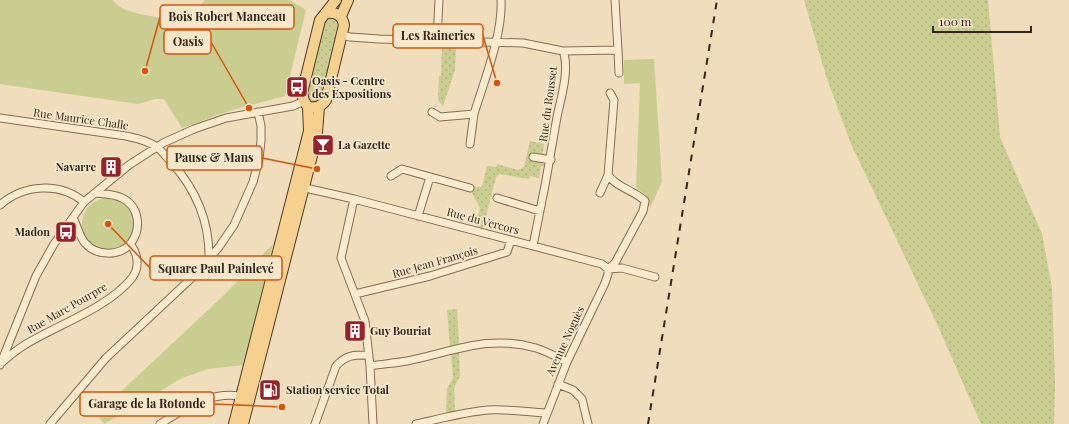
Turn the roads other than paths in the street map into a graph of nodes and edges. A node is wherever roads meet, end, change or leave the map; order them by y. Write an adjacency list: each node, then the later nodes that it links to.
1 (336, 0): 6 (main road)
2 (348, 0): 7 (main road)
3 (439, 0): 9 (street)
4 (501, 0): 10 (street)
5 (616, 0): 11 (street)
6 (326, 13): 7 (main road); 15 (main road)
7 (341, 16): 8 (main road)
8 (342, 35): 9 (street); 16 (main road)
9 (437, 40): 10 (street)
10 (496, 42): 12 (street); 19 (street)
11 (618, 50): 12 (street); 13 (street)
12 (563, 51): 24 (street, Rue du Rousset)
13 (619, 73)
14 (610, 93): 25 (street)
15 (306, 104): 16 (main road); 17 (street); 28 (main road)
16 (319, 107): 28 (main road)
17 (258, 112): 22 (street); 42 (street)
18 (432, 112): 19 (street)
19 (474, 114): 21 (street)
20 (0, 118): 22 (street, Rue Maurice Challe)
21 (470, 144)
22 (157, 147): 30 (street); 42 (street)
23 (533, 157): 24 (street)
24 (550, 160): 36 (street, Rue du Rousset)
25 (608, 175): 31 (street); 43 (street)
26 (391, 176): 27 (street)
27 (430, 177): 29 (street); 37 (street)
28 (300, 186): 33 (street, Rue du Vercors); 51 (main road)
29 (470, 188)
30 (95, 193): 34 (street); 40 (street)
31 (600, 193)
32 (497, 198): 36 (street)
33 (354, 199): 37 (street, Rue du Vercors); 45 (street)
34 (84, 202): 35 (street); 38 (street)
35 (0, 205)
36 (540, 211): 41 (street, Rue du Rousset)
37 (418, 216): 39 (street, Rue du Vercors)
38 (73, 218): 40 (street); 48 (street)
39 (511, 240): 41 (street, Rue du Vercors); 45 (street, Rue Jean François)
40 (130, 244): 48 (street, Rue Marc Pourpre)
41 (533, 246): 43 (street, Rue du Vercors)
42 (209, 260): 53 (street)
43 (608, 269): 44 (street, Rue du Vercors); 47 (street, Avenue Noguès)
44 (655, 278)
45 (354, 294): 46 (street)
46 (370, 355): 49 (street); 57 (street)
47 (567, 362): 49 (street); 50 (street, Avenue Noguès)
48 (0, 364)
49 (370, 366): 58 (street)
50 (558, 384): 52 (street, Avenue Noguès); 61 (street)
51 (245, 397): 54 (street); 55 (main road); 56 (main road)
52 (546, 413): 59 (street); 60 (street, Avenue Noguès)
53 (50, 424)
54 (160, 424)
55 (234, 424)
56 (242, 424)
57 (315, 424)
58 (373, 424)
59 (416, 424)
60 (543, 424)
61 (588, 424)

